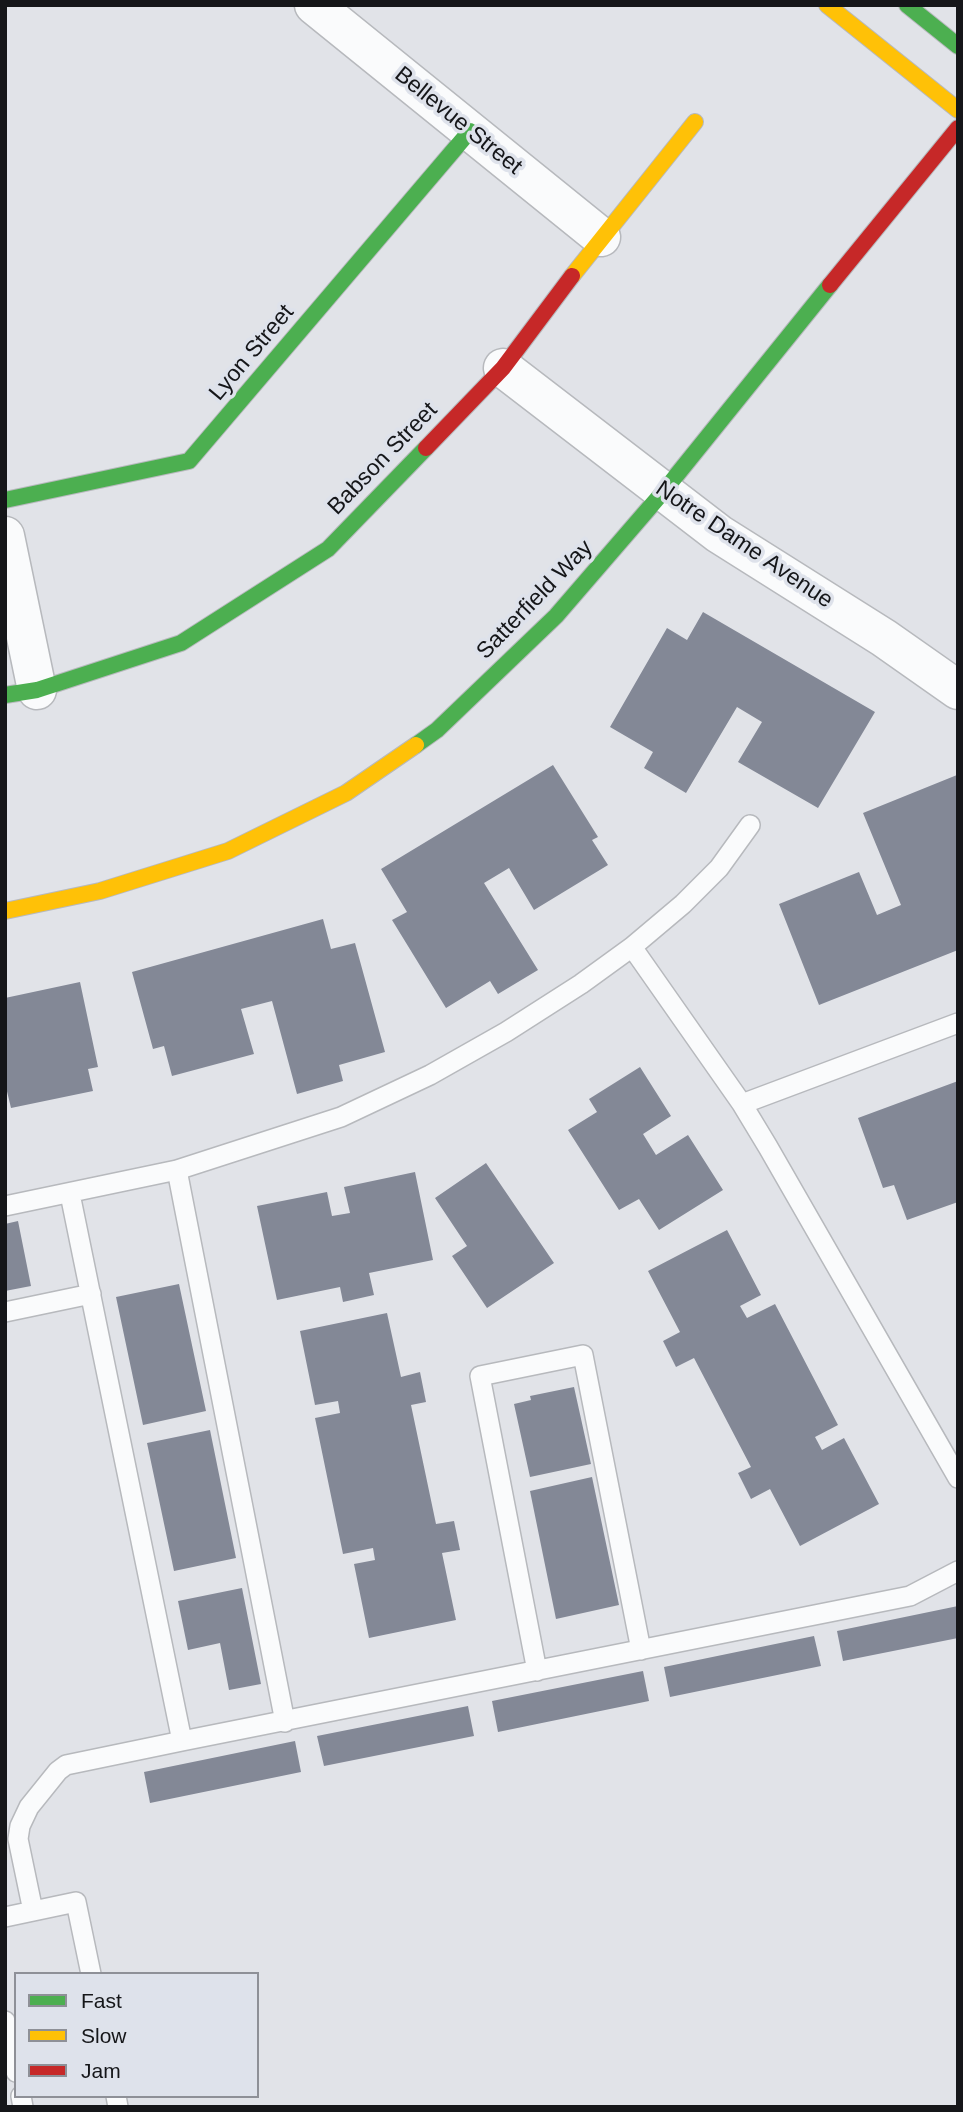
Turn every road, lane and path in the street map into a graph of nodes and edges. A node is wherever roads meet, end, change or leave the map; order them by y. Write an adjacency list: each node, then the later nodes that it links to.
1 (314, 5): 8 (street, Bellevue Street)
2 (827, 5): 5 (street)
3 (907, 5): 4 (street)
4 (958, 46)
5 (958, 110)
6 (695, 122): 9 (street, Babson Street)
7 (958, 128): 11 (street, Satterfield Way)
8 (470, 131): 9 (street, Bellevue Street); 12 (street, Lyon Street)
9 (601, 237): 10 (street, Babson Street)
10 (503, 368): 11 (street, Notre Dame Avenue); 15 (street, Babson Street)
11 (663, 492): 14 (street, Notre Dame Avenue); 17 (street, Satterfield Way)
12 (5, 500)
13 (5, 536): 15 (street)
14 (958, 690)
15 (21, 692)
16 (750, 825): 18 (lane)
17 (5, 911)
18 (632, 947): 20 (lane); 21 (lane)
19 (958, 1023): 20 (lane)
20 (742, 1104): 26 (lane)
21 (177, 1170): 22 (lane); 30 (lane)
22 (70, 1194): 23 (lane); 24 (lane)
23 (5, 1206)
24 (91, 1294): 25 (lane); 31 (lane)
25 (5, 1312)
26 (958, 1478)
27 (958, 1571): 28 (lane)
28 (641, 1650): 29 (lane); 29 (lane)
29 (537, 1671): 30 (lane)
30 (285, 1722): 31 (lane)
31 (182, 1741): 32 (lane)
32 (33, 1911): 33 (lane); 34 (lane)
33 (5, 1917)
34 (91, 1972)
35 (5, 2021): 36 (lane)
36 (14, 2063)

